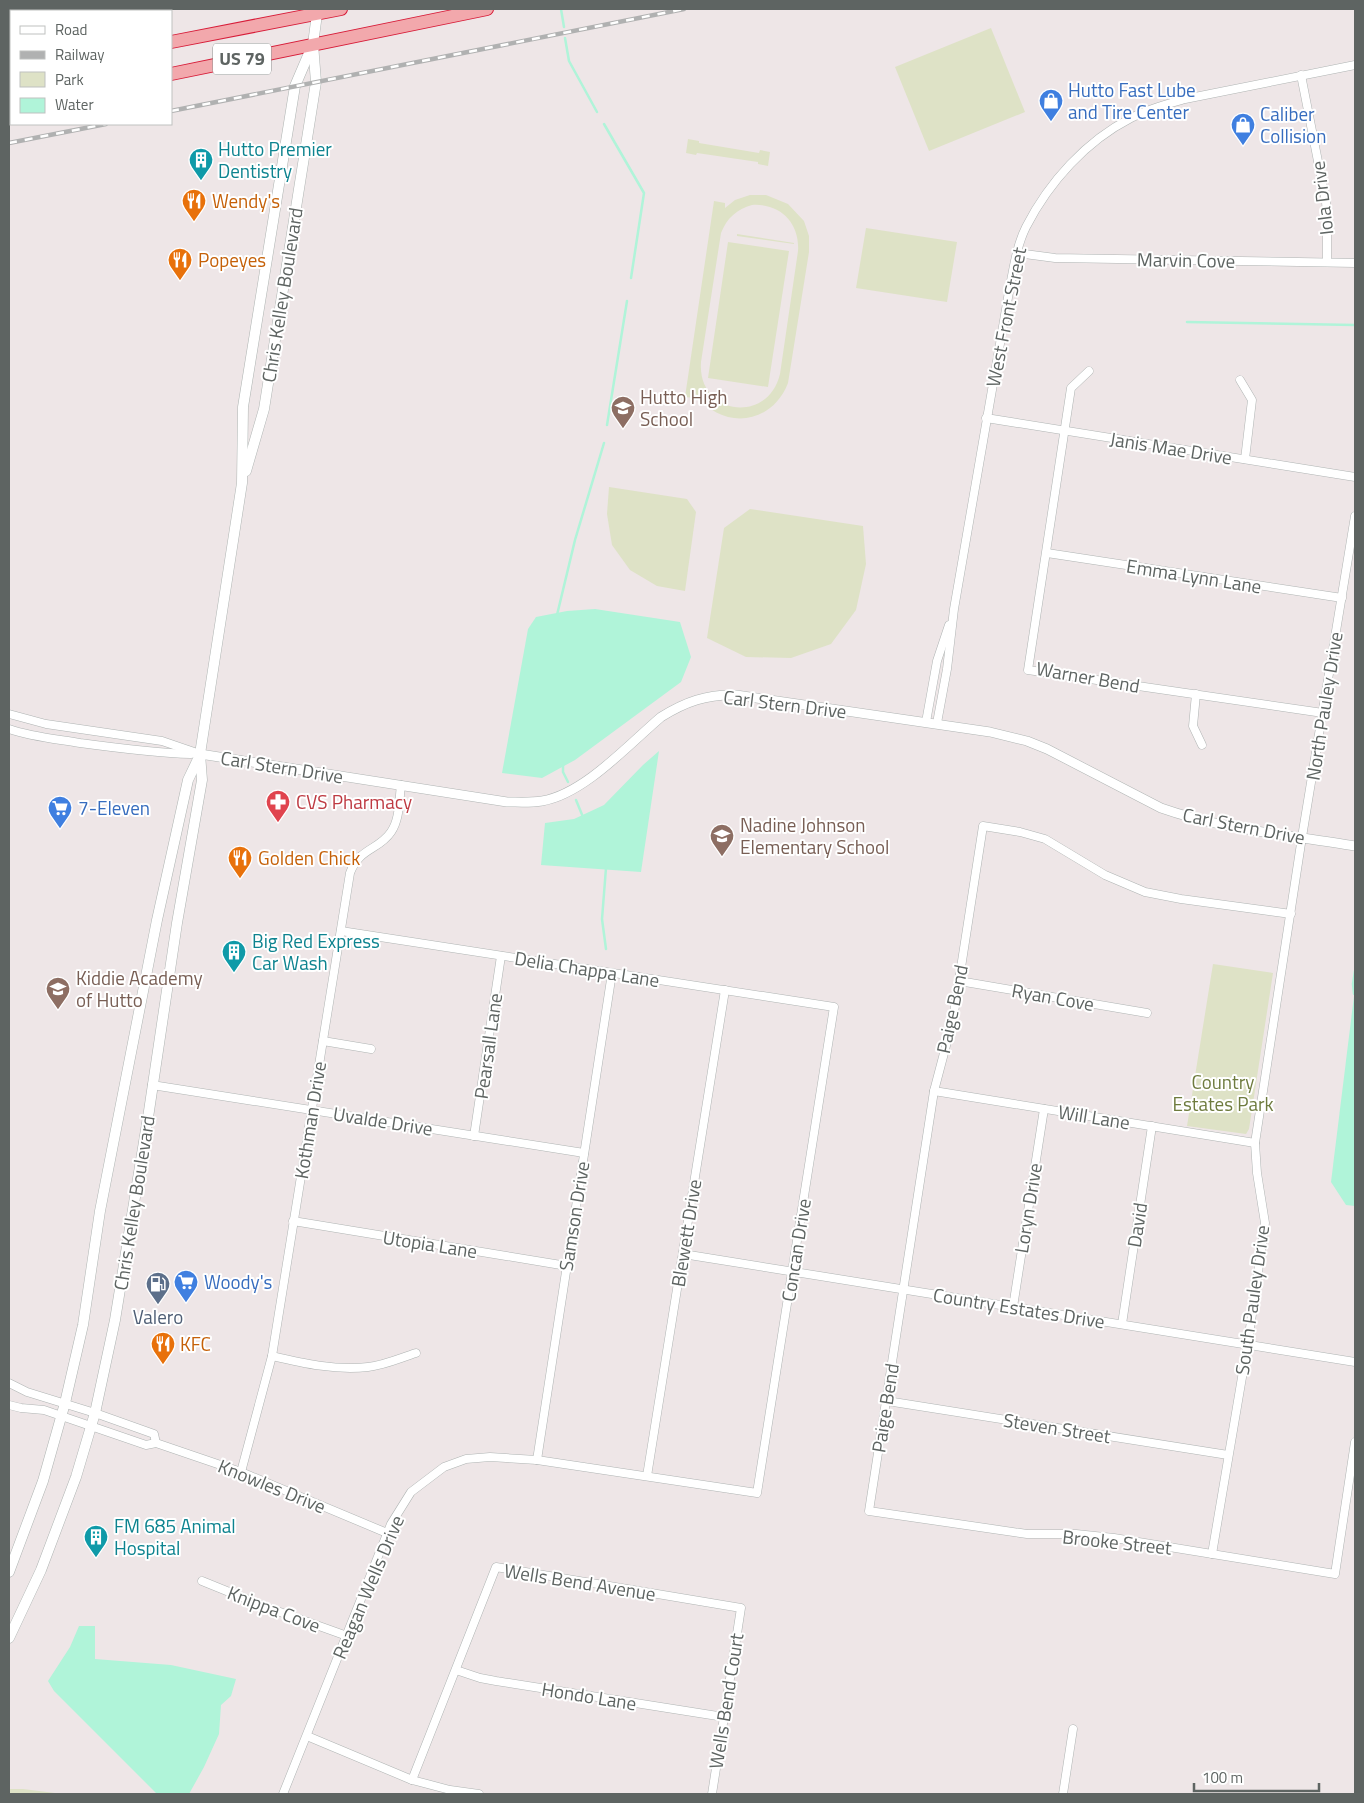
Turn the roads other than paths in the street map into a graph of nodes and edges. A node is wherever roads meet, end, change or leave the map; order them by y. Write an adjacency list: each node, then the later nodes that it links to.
1 (341, 9): 3 (highway, US 79)
2 (487, 9): 5 (highway, US 79)
3 (317, 11): 4 (highway, US 79); 5 (main road, Chris Kelley Boulevard)
4 (172, 42)
5 (313, 44): 7 (highway, US 79); 18 (main road, Chris Kelley Boulevard); 18 (main road, Chris Kelley Boulevard)
6 (1355, 65): 8 (street, West Front Street)
7 (172, 74)
8 (1301, 75): 9 (street, West Front Street); 10 (street, Iola Drive)
9 (1017, 253): 10 (street, Marvin Cove); 14 (street, West Front Street)
10 (1327, 262): 11 (street, Marvin Cove)
11 (1355, 263)
12 (1089, 372): 15 (street, Warner Bend)
13 (1240, 380): 16 (street)
14 (986, 418): 15 (street, Janis Mae Drive); 22 (street, West Front Street)
15 (1065, 432): 16 (street, Janis Mae Drive); 20 (street, Warner Bend)
16 (1245, 459): 17 (street, Janis Mae Drive)
17 (1355, 478)
18 (242, 483): 30 (main road, Chris Kelley Boulevard)
19 (1355, 516): 21 (street, North Pauley Drive)
20 (1047, 553): 21 (street, Emma Lynn Lane); 23 (street, Warner Bend)
21 (1342, 598): 24 (street, North Pauley Drive)
22 (954, 609): 26 (street, West Front Street); 27 (street, West Front Street)
23 (1196, 694): 24 (street, Warner Bend); 29 (street)
24 (1323, 713): 32 (street, North Pauley Drive)
25 (9, 714): 30 (street, Carl Stern Drive)
26 (926, 722): 27 (street, Carl Stern Drive); 31 (street, Carl Stern Drive)
27 (937, 723): 32 (street, Carl Stern Drive)
28 (9, 729): 30 (street, Carl Stern Drive)
29 (1202, 745)
30 (200, 754): 31 (street, Carl Stern Drive); 44 (main road, Chris Kelley Boulevard); 65 (main road, Chris Kelley Boulevard)
31 (401, 785): 35 (street, Kothman Drive)
32 (1302, 837): 33 (street, Carl Stern Drive); 34 (street, South Pauley Drive)
33 (1355, 846)
34 (1291, 914): 38 (street, Paige Bend); 50 (street, South Pauley Drive)
35 (341, 931): 36 (street, Delia Chappa Lane); 42 (street, Kothman Drive)
36 (501, 956): 37 (street, Delia Chappa Lane); 49 (street, Pearsall Lane)
37 (612, 973): 39 (street, Delia Chappa Lane); 51 (street, Samson Drive)
38 (959, 981): 41 (street, Ryan Cove); 45 (street, Paige Bend)
39 (725, 990): 40 (street, Delia Chappa Lane); 53 (street, Blewett Drive)
40 (834, 1007): 55 (street, Concan Drive)
41 (1147, 1013)
42 (323, 1041): 43 (street); 47 (street, Kothman Drive)
43 (371, 1049)
44 (152, 1085): 47 (street, Uvalde Drive); 67 (main road, Chris Kelley Boulevard)
45 (934, 1091): 46 (street, Will Lane); 56 (street, Paige Bend)
46 (1044, 1109): 48 (street, Will Lane); 57 (street, Loryn Drive)
47 (312, 1110): 49 (street, Uvalde Drive); 52 (street, Kothman Drive)
48 (1152, 1126): 50 (street, Will Lane); 58 (street, David)
49 (474, 1136): 51 (street, Uvalde Drive)
50 (1255, 1143): 59 (street, South Pauley Drive)
51 (584, 1153): 54 (street, Samson Drive)
52 (294, 1221): 54 (street, Utopia Lane); 61 (street, Kothman Drive)
53 (683, 1254): 55 (street, Country Estates Drive); 75 (street, Blewett Drive)
54 (567, 1266): 73 (street, Samson Drive)
55 (792, 1272): 56 (street, Country Estates Drive); 76 (street, Concan Drive)
56 (903, 1290): 57 (street, Country Estates Drive); 64 (street, Paige Bend)
57 (1013, 1307): 58 (street, Country Estates Drive)
58 (1122, 1324): 59 (street, Country Estates Drive)
59 (1247, 1344): 62 (street, Country Estates Drive); 72 (street, South Pauley Drive)
60 (416, 1353): 61 (street)
61 (272, 1356): 74 (street, Kothman Drive)
62 (1355, 1362)
63 (9, 1383): 65 (street, Knowles Drive)
64 (886, 1401): 72 (street, Steven Street); 77 (street, Paige Bend)
65 (65, 1403): 67 (street, Knowles Drive); 68 (main road, Chris Kelley Boulevard)
66 (9, 1405): 68 (street, Knowles Drive)
67 (94, 1413): 69 (main road, Chris Kelley Boulevard); 71 (street, Knowles Drive)
68 (62, 1415): 69 (street, Knowles Drive); 80 (main road, Chris Kelley Boulevard)
69 (91, 1425): 71 (street, Knowles Drive); 84 (main road, Chris Kelley Boulevard)
70 (1355, 1442): 79 (street, Brooke Street)
71 (156, 1443): 74 (street, Knowles Drive)
72 (1228, 1455): 79 (street, South Pauley Drive)
73 (537, 1460): 75 (street, Reagan Wells Drive); 78 (street, Reagan Wells Drive)
74 (241, 1472): 78 (street, Knowles Drive)
75 (647, 1476): 76 (street, Reagan Wells Drive)
76 (757, 1493)
77 (869, 1511): 79 (street, Brooke Street)
78 (387, 1533): 83 (street, Reagan Wells Drive)
79 (1212, 1554)
80 (9, 1572)
81 (202, 1581): 83 (street, Knippa Cove)
82 (740, 1608): 85 (street, Wells Bend Avenue); 86 (street, Wells Bend Court)
83 (347, 1636): 88 (street, Reagan Wells Drive)
84 (9, 1638)
85 (456, 1670): 86 (street, Hondo Lane); 89 (street, Wells Bend Avenue)
86 (724, 1717): 92 (street, Wells Bend Court)
87 (1073, 1729): 93 (street)
88 (307, 1736): 89 (street); 90 (street, Reagan Wells Drive)
89 (412, 1780): 91 (street)
90 (283, 1794)
91 (479, 1794)
92 (712, 1794)
93 (1062, 1794)

